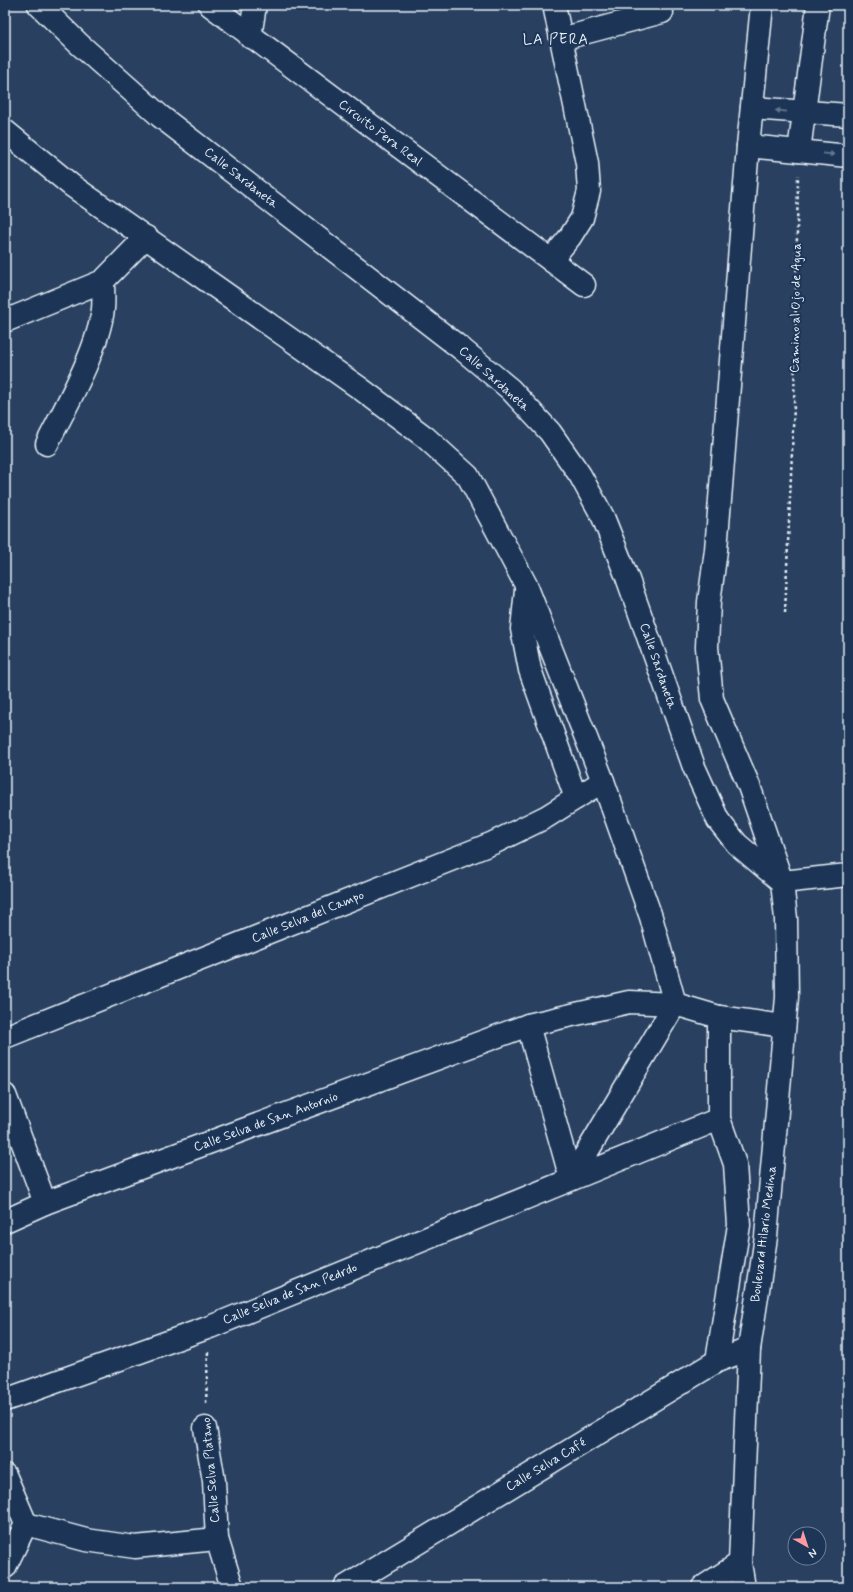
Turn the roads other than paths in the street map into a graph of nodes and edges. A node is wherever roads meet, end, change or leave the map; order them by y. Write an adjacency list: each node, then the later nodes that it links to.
1 (39, 5): 27 (street, Calle Sardaneta)
2 (210, 5): 8 (street, Circuito Pera Real)
3 (255, 5): 8 (street)
4 (554, 5): 9 (street)
5 (762, 5): 10 (street, Boulevard Hilario Medina)
6 (818, 5): 11 (street)
7 (662, 12): 9 (street)
8 (250, 37): 18 (street, Circuito Pera Real)
9 (561, 39): 18 (street)
10 (752, 108): 11 (street, one-way to 10); 14 (street, Boulevard Hilario Medina)
11 (803, 113): 12 (street); 15 (street)
12 (848, 115)
13 (5, 131): 17 (street)
14 (748, 146): 15 (street); 27 (street, Boulevard Hilario Medina)
15 (798, 151): 16 (street, one-way to 16)
16 (848, 156)
17 (146, 237): 19 (street); 23 (street)
18 (551, 260): 20 (street, Circuito Pera Real)
19 (104, 281): 21 (street); 22 (street)
20 (584, 285)
21 (5, 321)
22 (47, 444)
23 (526, 585): 24 (street); 25 (street)
24 (603, 781): 25 (street, Calle Selva del Campo); 28 (street)
25 (576, 798): 32 (street, Calle Selva del Campo)
26 (848, 875): 27 (street)
27 (782, 882): 31 (street, Boulevard Hilario Medina)
28 (675, 1004): 29 (street, Calle Selva de San Antornio); 30 (street, Calle Selva de San Antornio); 35 (street)
29 (720, 1017): 31 (street, Calle Selva de San Antornio); 34 (street)
30 (528, 1025): 35 (street); 36 (street, Calle Selva de San Antornio)
31 (784, 1026): 38 (street, Boulevard Hilario Medina)
32 (5, 1037)
33 (5, 1095): 36 (street)
34 (718, 1119): 35 (street, Calle Selva de San Pedrdo); 39 (street)
35 (571, 1179): 40 (street, Calle Selva de San Pedrdo)
36 (45, 1203): 37 (street, Calle Selva de San Antornio)
37 (5, 1221)
38 (749, 1349): 39 (street, Calle Selva Café); 45 (street, Boulevard Hilario Medina)
39 (717, 1361): 48 (street, Calle Selva Café)
40 (5, 1400)
41 (205, 1428): 44 (street, Calle Selva Platano)
42 (5, 1475): 43 (street)
43 (26, 1524): 44 (street); 46 (street)
44 (217, 1539): 47 (street, Calle Selva Platano)
45 (740, 1563): 49 (street); 50 (street, Boulevard Hilario Medina)
46 (5, 1567)
47 (232, 1587)
48 (345, 1587)
49 (703, 1587)
50 (744, 1587)

